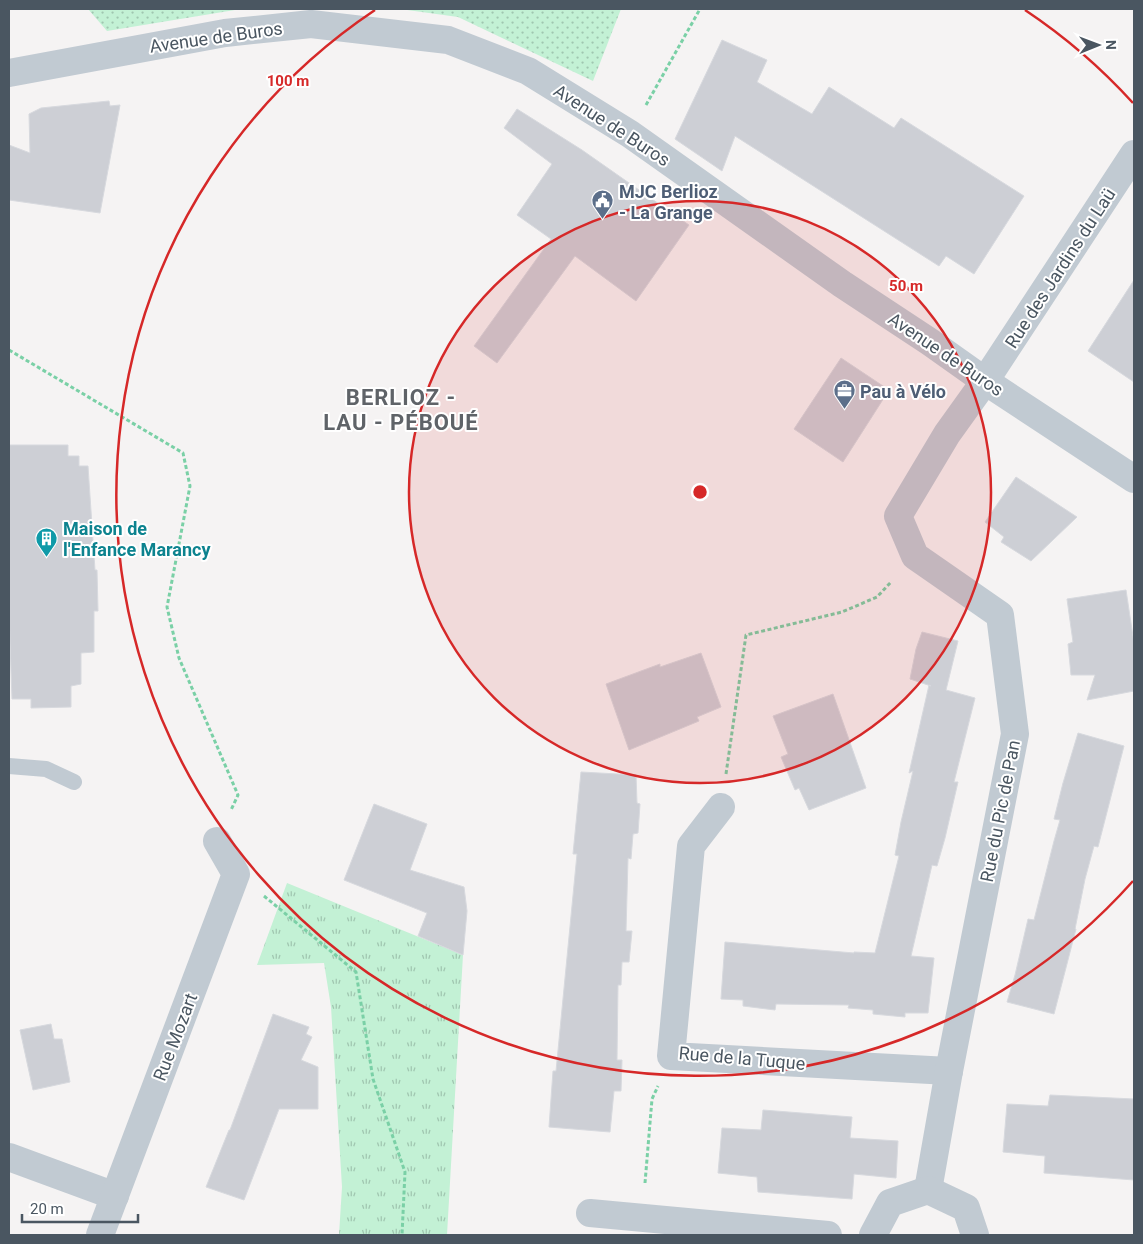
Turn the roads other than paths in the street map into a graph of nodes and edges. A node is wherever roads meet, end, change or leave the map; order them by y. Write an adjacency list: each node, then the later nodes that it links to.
1 (9, 73): 3 (street, Avenue de Buros)
2 (1134, 154): 3 (street, Rue des Jardins du Laü)
3 (985, 381): 4 (street, Avenue de Buros); 9 (street, Rue du Pic de Pan)
4 (1134, 479)
5 (9, 766): 6 (lane)
6 (74, 782)
7 (721, 807): 9 (street, Rue de la Tuque)
8 (216, 841): 12 (street, Rue Mozart)
9 (949, 1071): 11 (street, Rue du Pic de Pan)
10 (9, 1156): 12 (street)
11 (928, 1190): 16 (street); 17 (street)
12 (115, 1196): 14 (street, Rue Mozart)
13 (590, 1213): 15 (street)
14 (100, 1235)
15 (828, 1235)
16 (872, 1235)
17 (975, 1235)

